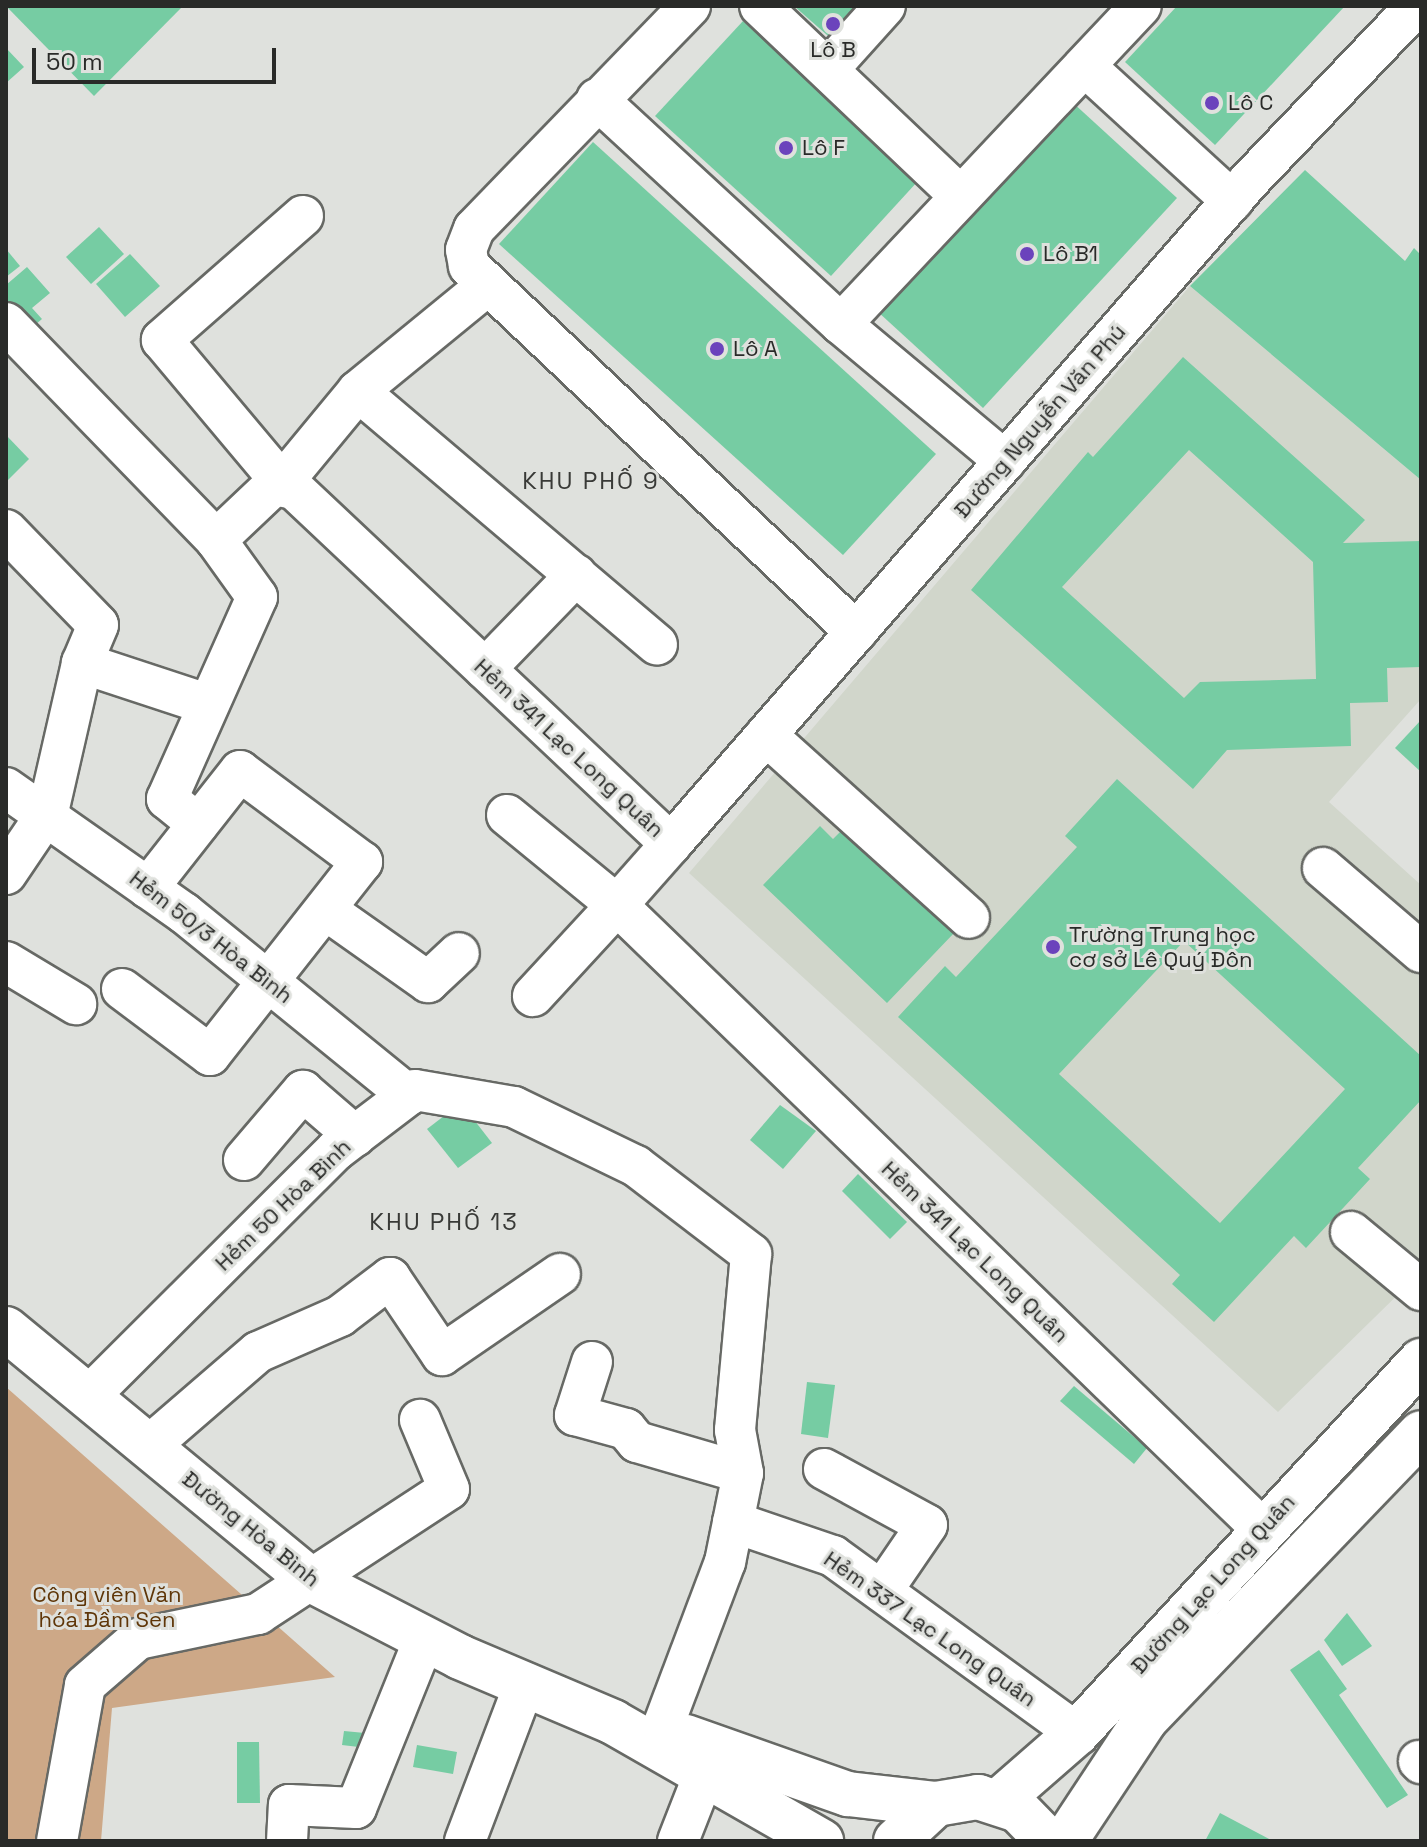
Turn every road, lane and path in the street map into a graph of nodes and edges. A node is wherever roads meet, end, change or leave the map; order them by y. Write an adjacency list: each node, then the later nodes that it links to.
1 (690, 6): 8 (street)
2 (760, 6): 6 (street)
3 (885, 6): 6 (street)
4 (1141, 6): 7 (street)
5 (1416, 6): 10 (street, Đường Nguyễn Văn Phú)
6 (830, 67): 9 (street)
7 (1087, 68): 9 (street); 10 (street)
8 (597, 99): 12 (street); 14 (street)
9 (960, 196): 14 (street)
10 (1232, 201): 16 (street, Đường Nguyễn Văn Phú)
11 (303, 216): 17 (street, Hẻm 341 Lạc Long Quân)
12 (485, 287): 15 (street); 21 (street)
13 (6, 323): 19 (street)
14 (841, 324): 16 (street)
15 (358, 391): 17 (street); 20 (street)
16 (1005, 461): 21 (street, Đường Nguyễn Văn Phú)
17 (282, 483): 19 (street); 24 (street, Hẻm 341 Lạc Long Quân)
18 (6, 530): 23 (street)
19 (216, 540): 25 (street)
20 (576, 575): 22 (street); 24 (street)
21 (856, 632): 26 (street, Đường Nguyễn Văn Phú)
22 (657, 645)
23 (82, 663): 25 (street); 28 (street)
24 (485, 669): 31 (street, Hẻm 341 Lạc Long Quân)
25 (204, 703): 30 (street)
26 (766, 735): 31 (street, Đường Nguyễn Văn Phú); 37 (street)
27 (6, 788): 28 (street, Hẻm 50/3 Hòa Bình)
28 (48, 812): 33 (street); 34 (street, Hẻm 50/3 Hòa Bình)
29 (507, 815): 35 (street)
30 (198, 824): 34 (street); 36 (street)
31 (671, 844): 35 (street, Hẻm 341 Lạc Long Quân)
32 (1323, 868): 38 (street)
33 (6, 874)
34 (148, 888): 42 (street, Hẻm 50/3 Hòa Bình)
35 (617, 905): 41 (street); 61 (street, Hẻm 341 Lạc Long Quân)
36 (326, 910): 39 (street); 42 (street)
37 (969, 918)
38 (1421, 952)
39 (459, 953)
40 (6, 962): 44 (street)
41 (545, 975)
42 (271, 983): 43 (street); 45 (street, Hẻm 50/3 Hòa Bình)
43 (122, 989)
44 (76, 1004)
45 (408, 1095): 46 (street, Hẻm 50 Hòa Bình); 59 (street)
46 (355, 1136): 47 (street); 54 (street, Hẻm 50 Hòa Bình)
47 (244, 1160)
48 (1351, 1232): 50 (street)
49 (560, 1274): 57 (street)
50 (1421, 1290)
51 (6, 1329): 54 (main road, Đường Hòa Bình)
52 (1421, 1361): 61 (main road, Đường Lạc Long Quân)
53 (592, 1362): 59 (street)
54 (89, 1396): 57 (main road, Đường Hòa Bình)
55 (420, 1420): 62 (street)
56 (1419, 1437): 79 (main road, Đường Lạc Long Quân)
57 (149, 1446): 62 (main road, Đường Hòa Bình)
58 (824, 1469): 63 (street)
59 (743, 1473): 60 (street)
60 (733, 1522): 63 (street, Hẻm 337 Lạc Long Quân); 67 (street)
61 (1261, 1528): 68 (main road, Đường Lạc Long Quân)
62 (311, 1580): 64 (main road, Đường Hòa Bình); 72 (street)
63 (882, 1591): 68 (street, Hẻm 337 Lạc Long Quân)
64 (424, 1640): 65 (main road, Đường Hòa Bình); 73 (street)
65 (525, 1683): 66 (main road, Đường Hòa Bình); 74 (street)
66 (613, 1722): 67 (main road, Đường Hòa Bình); 69 (main road, Đường Hòa Bình)
67 (662, 1729): 71 (main road, Đường Hòa Bình)
68 (1077, 1733): 70 (main road, Đường Lạc Long Quân)
69 (705, 1772): 75 (street); 76 (main road, Đường Hòa Bình)
70 (999, 1801): 71 (main road, Đường Hòa Bình); 78 (main road)
71 (936, 1804): 77 (main road)
72 (57, 1841)
73 (287, 1841)
74 (465, 1841)
75 (678, 1841)
76 (821, 1841)
77 (896, 1841)
78 (1048, 1841)
79 (1065, 1841)

